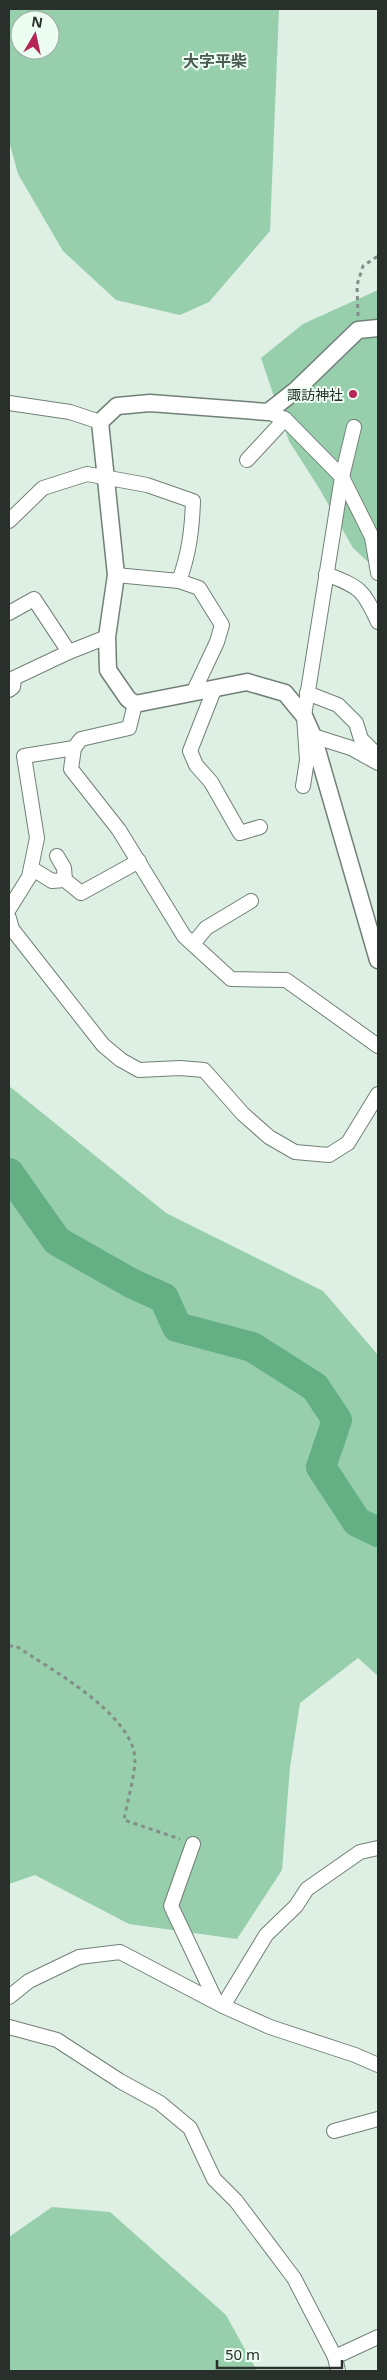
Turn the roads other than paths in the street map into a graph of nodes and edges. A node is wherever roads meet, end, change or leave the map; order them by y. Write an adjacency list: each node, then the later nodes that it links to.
1 (378, 328): 3 (street)
2 (9, 403): 5 (street)
3 (268, 412): 4 (street); 5 (street)
4 (285, 419): 7 (street); 8 (street)
5 (100, 422): 9 (street)
6 (354, 427): 8 (street)
7 (247, 460)
8 (342, 476): 11 (street); 12 (street)
9 (105, 477): 10 (street); 13 (street); 14 (street)
10 (9, 521)
11 (378, 573)
12 (326, 574): 16 (street); 22 (street)
13 (116, 575): 14 (street); 17 (street)
14 (178, 582): 21 (street)
15 (9, 614): 18 (street)
16 (378, 622)
17 (107, 637): 18 (street); 23 (street)
18 (69, 652): 19 (street)
19 (9, 690)
20 (214, 690): 21 (street); 24 (street); 30 (street)
21 (193, 693): 23 (street)
22 (307, 693): 24 (street); 27 (street)
23 (135, 704): 26 (street)
24 (304, 716): 25 (street); 29 (street)
25 (313, 736): 28 (street); 39 (street)
26 (74, 748): 32 (street); 33 (street)
27 (378, 756)
28 (378, 763)
29 (303, 786)
30 (260, 827)
31 (57, 856): 34 (street)
32 (138, 861): 34 (street); 38 (street)
33 (31, 868): 34 (street); 36 (street)
34 (65, 880)
35 (251, 901): 38 (street)
36 (9, 909)
37 (9, 918): 41 (street)
38 (192, 944): 40 (street)
39 (378, 960)
40 (378, 1046)
41 (378, 1094)
42 (193, 1844): 45 (street)
43 (378, 1848): 45 (street)
44 (9, 1997): 45 (street)
45 (220, 2003): 47 (street)
46 (9, 2027): 51 (street)
47 (378, 2065)
48 (378, 2119): 49 (street)
49 (334, 2130)
50 (378, 2337): 51 (street)
51 (335, 2357): 52 (street)
52 (338, 2371)

